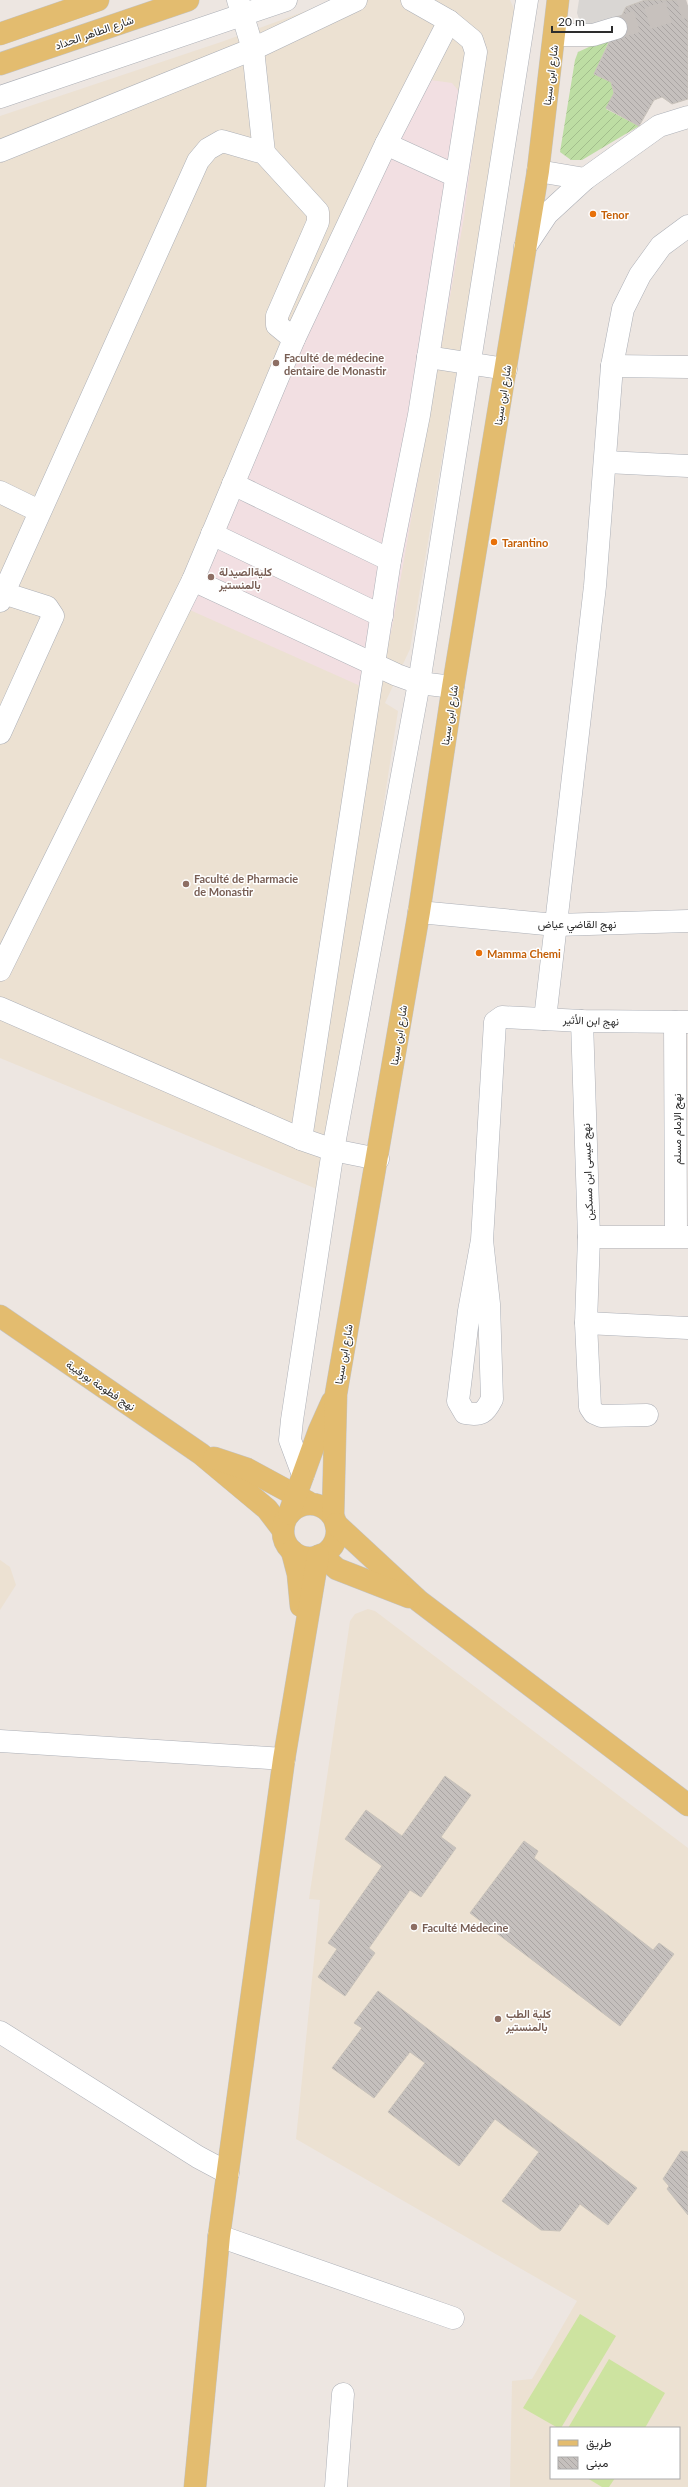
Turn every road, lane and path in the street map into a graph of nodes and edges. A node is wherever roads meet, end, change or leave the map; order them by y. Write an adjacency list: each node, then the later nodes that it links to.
1 (98, 0): 12 (main road)
2 (188, 0): 15 (main road, شارع الطاهر الحداد)
3 (286, 0): 9 (street)
4 (356, 0): 14 (street)
5 (412, 0): 10 (street)
6 (527, 0): 28 (street)
7 (558, 0): 13 (main road, شارع ابن سينا)
8 (569, 0): 13 (main road, شارع ابن سينا)
9 (240, 7): 14 (street); 16 (street)
10 (449, 21): 18 (street); 22 (street)
11 (616, 28): 13 (street)
12 (0, 34)
13 (555, 35): 21 (main road, شارع ابن سينا)
14 (253, 49): 19 (street); 20 (street)
15 (0, 64)
16 (0, 97)
17 (688, 117): 23 (street)
18 (386, 144): 22 (street); 26 (street)
19 (0, 151)
20 (264, 153): 26 (street); 36 (street)
21 (538, 171): 23 (street); 25 (main road, شارع ابن سينا)
22 (456, 176): 27 (street)
23 (585, 179): 25 (street)
24 (688, 226): 29 (street)
25 (525, 247): 31 (main road, شارع ابن سينا)
26 (294, 339): 34 (street)
27 (428, 357): 28 (street); 38 (street)
28 (468, 364): 31 (street); 43 (street)
29 (612, 366): 30 (street); 32 (street)
30 (688, 367)
31 (506, 369): 44 (main road, شارع ابن سينا)
32 (606, 462): 33 (street); 48 (street)
33 (688, 466)
34 (233, 484): 37 (street); 38 (street)
35 (0, 492): 36 (street)
36 (39, 511): 40 (street)
37 (212, 534): 39 (street); 41 (street)
38 (390, 560): 41 (street)
39 (193, 580): 42 (street); 49 (street)
40 (2, 597): 45 (street)
41 (382, 616): 42 (street)
42 (373, 664): 43 (street); 54 (street)
43 (419, 683): 44 (street); 55 (street)
44 (453, 687): 46 (main road, شارع ابن سينا)
45 (0, 733)
46 (419, 912): 48 (street, نهج القاضي عياض); 56 (main road, شارع ابن سينا)
47 (688, 921): 48 (street, نهج القاضي عياض)
48 (556, 925): 51 (street)
49 (0, 970)
50 (0, 1008): 54 (street)
51 (545, 1019): 52 (street, نهج ابن الأثير); 59 (street, نهج ابن الأثير)
52 (582, 1021): 53 (street, نهج ابن الأثير); 58 (street, نهج عيسى ابن مسكين)
53 (682, 1022): 57 (street, نهج الإمام مسلم)
54 (302, 1139): 55 (street)
55 (334, 1150): 56 (street); 66 (street)
56 (378, 1159): 63 (main road, شارع ابن سينا)
57 (682, 1236): 58 (street)
58 (589, 1237): 61 (street, نهج عيسى ابن مسكين)
59 (482, 1240): 59 (street)
60 (0, 1316): 65 (main road, نهج فطومة بورقيبة)
61 (586, 1323): 62 (street); 64 (street, نهج عيسى ابن مسكين)
62 (688, 1328)
63 (336, 1394): 66 (main road); 68 (main road)
64 (647, 1415)
65 (202, 1454): 67 (main road, نهج فطومة بورقيبة); 67 (main road, نهج فطومة بورقيبة)
66 (303, 1475): 67 (main road)
67 (295, 1511): 68 (main road); 69 (main road)
68 (334, 1520): 70 (main road); 71 (main road)
69 (292, 1550): 70 (main road); 72 (main road)
70 (320, 1556): 71 (main road); 72 (main road)
71 (419, 1601): 75 (main road)
72 (303, 1634): 74 (main road)
73 (0, 1741): 74 (street)
74 (284, 1759): 77 (main road)
75 (688, 1805)
76 (0, 2032): 77 (street)
77 (228, 2173): 78 (main road)
78 (219, 2236): 79 (street); 81 (main road)
79 (453, 2318)
80 (343, 2394): 82 (street)
81 (195, 2487)
82 (336, 2487)

